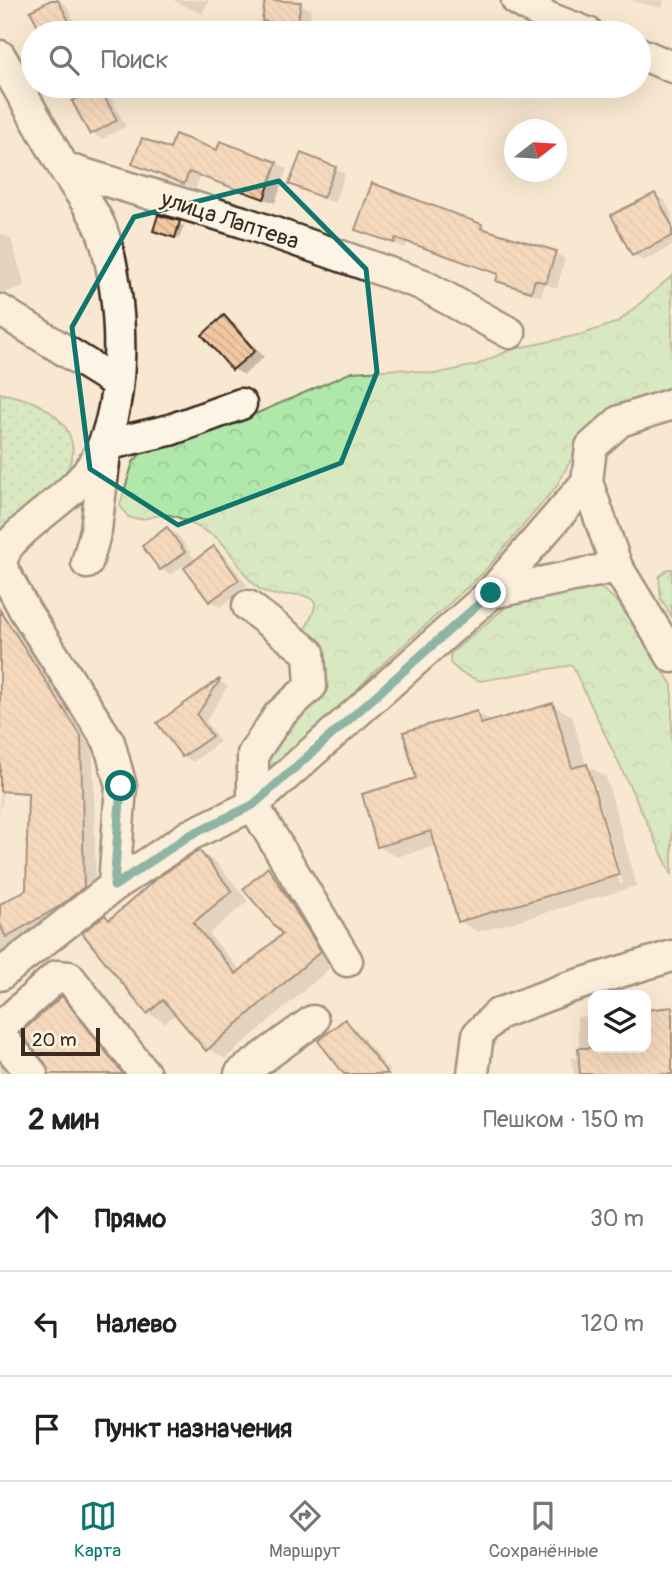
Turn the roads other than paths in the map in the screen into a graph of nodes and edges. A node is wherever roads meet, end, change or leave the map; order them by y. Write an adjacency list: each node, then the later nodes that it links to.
1 (517, 0): 2 (street)
2 (557, 21)
3 (0, 56): 6 (street)
4 (651, 59): 5 (street)
5 (672, 67)
6 (21, 93)
7 (24, 98): 8 (street)
8 (64, 168): 10 (street, улица Лаптева); 11 (street)
9 (0, 310): 11 (street)
10 (510, 333)
11 (117, 383): 14 (street)
12 (241, 404): 14 (street)
13 (672, 404): 15 (street)
14 (106, 445): 16 (street); 17 (street)
15 (587, 482): 18 (street); 19 (street)
16 (87, 563)
17 (0, 564): 21 (street)
18 (617, 567): 19 (street); 22 (street)
19 (491, 593): 23 (street)
20 (248, 606): 23 (street)
21 (12, 611): 24 (street)
22 (672, 657)
23 (253, 805): 24 (street); 26 (street)
24 (114, 886): 27 (street)
25 (672, 956): 32 (street)
26 (347, 961)
27 (0, 975)
28 (313, 1021): 31 (street)
29 (32, 1074): 30 (street)
30 (145, 1074)
31 (240, 1074)
32 (473, 1074)

